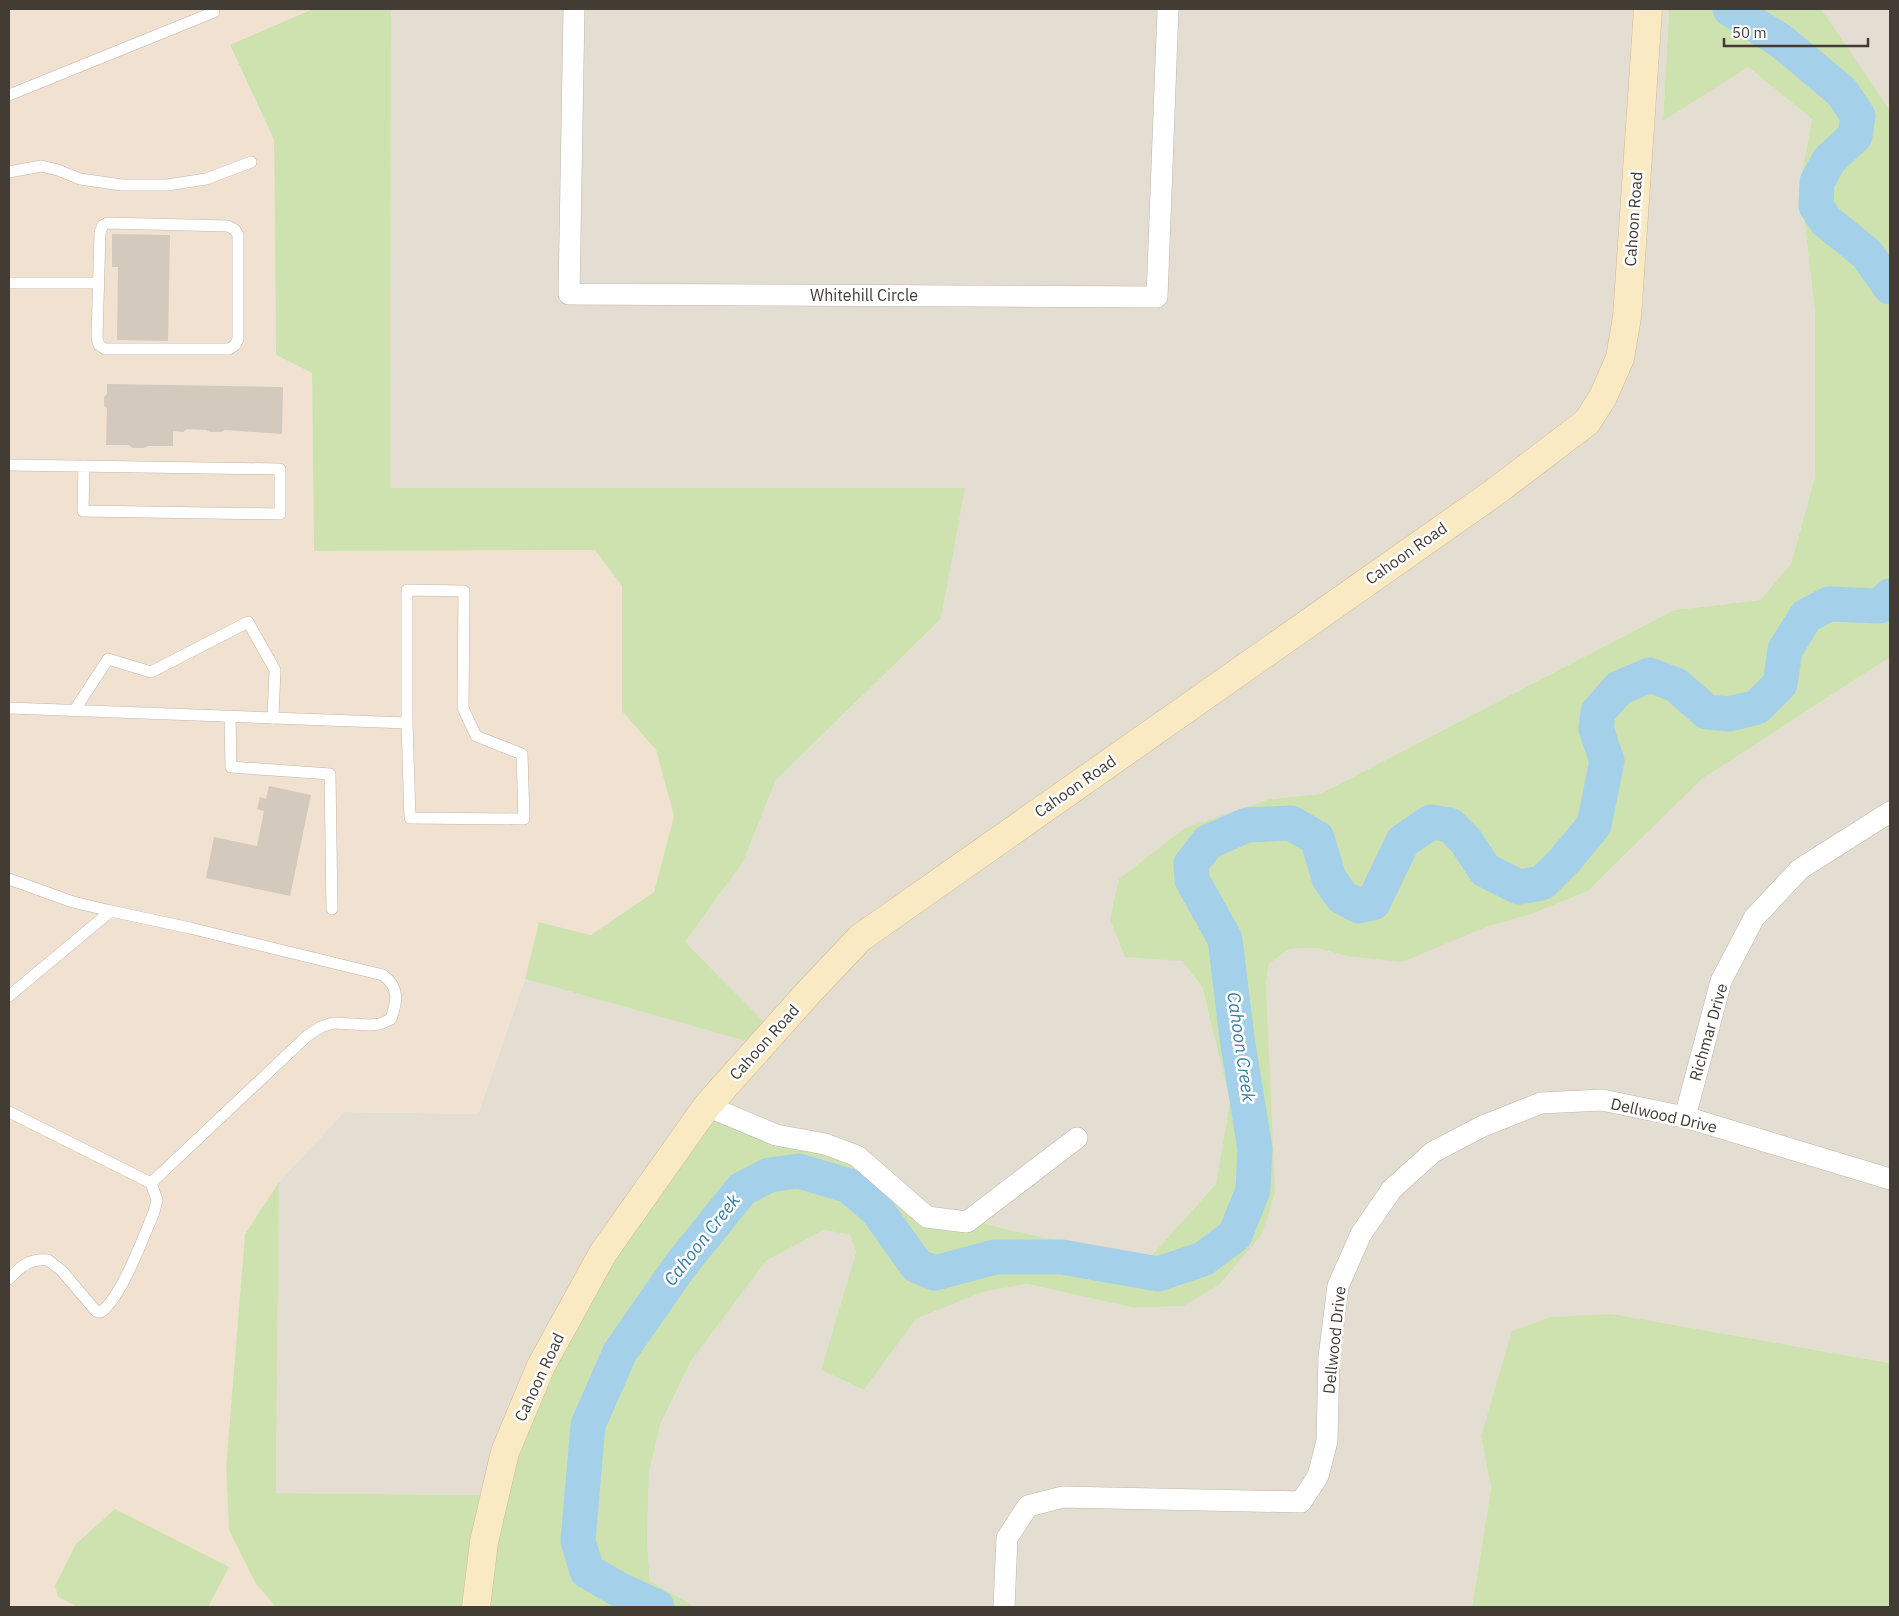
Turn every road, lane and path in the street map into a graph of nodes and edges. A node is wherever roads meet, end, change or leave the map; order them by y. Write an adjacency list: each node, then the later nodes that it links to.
1 (574, 9): 2 (street, Whitehill Circle)
2 (1168, 9)
3 (1648, 9): 22 (street, Cahoon Road)
4 (214, 12): 5 (lane)
5 (9, 95)
6 (251, 162): 7 (lane)
7 (9, 172)
8 (9, 283): 9 (lane)
9 (98, 284): 9 (lane)
10 (9, 465): 11 (lane)
11 (84, 466): 11 (lane)
12 (9, 708): 13 (lane)
13 (74, 711): 14 (lane); 15 (lane)
14 (230, 717): 15 (lane); 19 (lane)
15 (273, 718): 16 (lane)
16 (406, 723): 16 (lane)
17 (1890, 812): 24 (street, Richmar Drive)
18 (9, 880): 20 (lane)
19 (332, 908)
20 (111, 911): 21 (lane); 27 (lane)
21 (9, 996)
22 (707, 1106): 25 (street); 29 (street, Cahoon Road)
23 (9, 1112): 27 (lane)
24 (1685, 1117): 26 (street, Dellwood Drive); 30 (street, Dellwood Drive)
25 (1077, 1138)
26 (1890, 1179)
27 (151, 1183): 28 (lane)
28 (9, 1279)
29 (476, 1607)
30 (1004, 1607)

